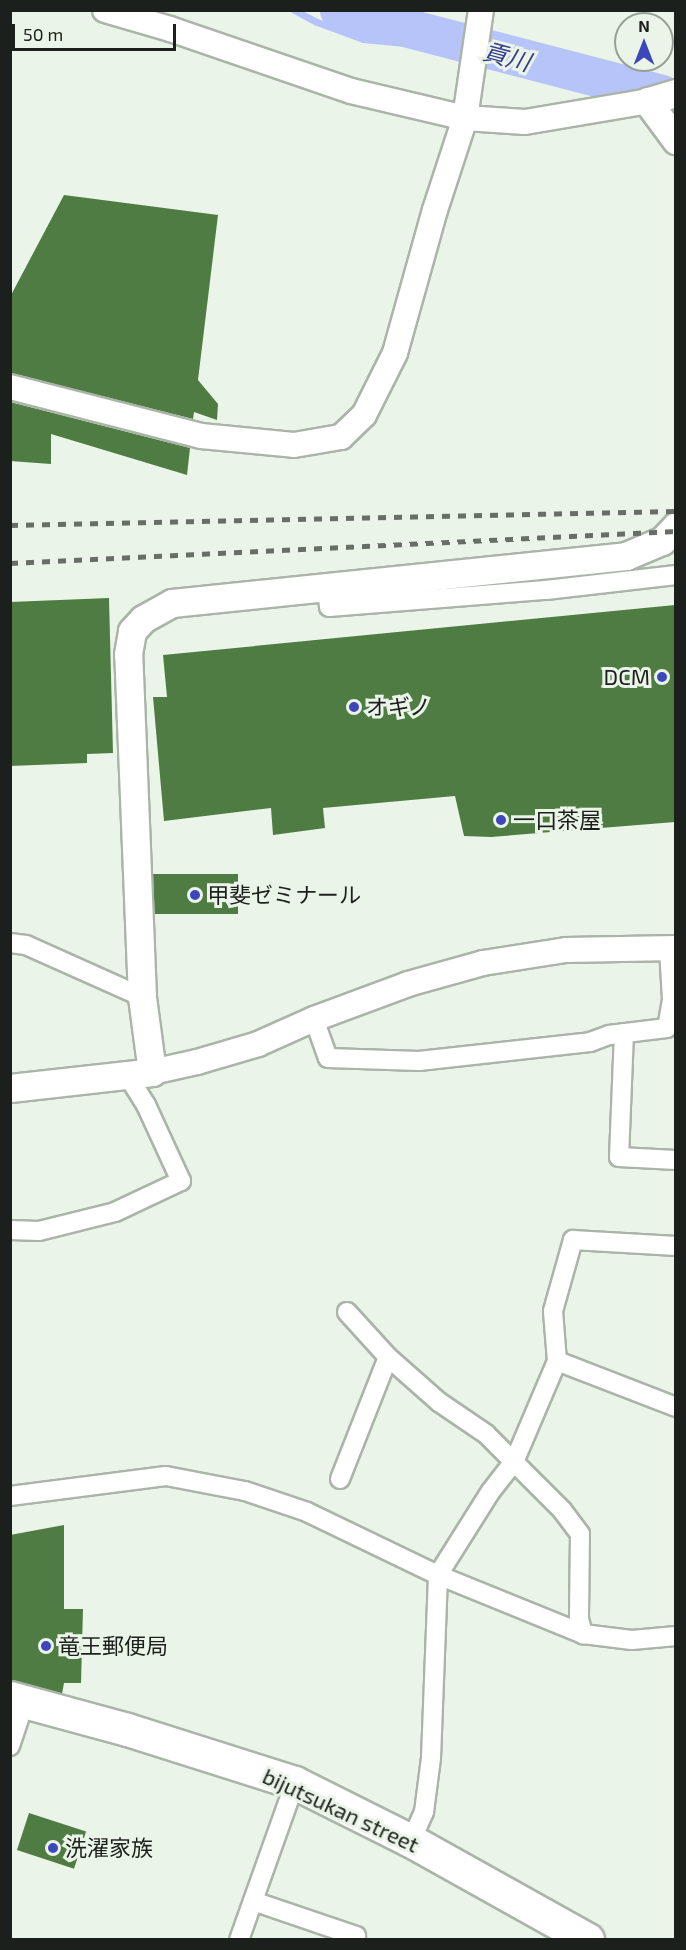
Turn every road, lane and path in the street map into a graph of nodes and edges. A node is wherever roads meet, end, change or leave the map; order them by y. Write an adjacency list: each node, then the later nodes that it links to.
1 (105, 10): 5 (street)
2 (480, 16): 5 (street)
3 (675, 93): 4 (main road)
4 (648, 101): 5 (street); 6 (main road)
5 (465, 118): 7 (street)
6 (675, 140)
7 (10, 387)
8 (675, 526): 10 (main road)
9 (675, 575): 10 (street)
10 (326, 587): 13 (main road)
11 (10, 943): 13 (street)
12 (672, 948): 14 (street); 15 (street)
13 (142, 997): 17 (main road)
14 (674, 999): 16 (street)
15 (314, 1019): 16 (street); 17 (street)
16 (624, 1033): 19 (street)
17 (140, 1074): 18 (main road); 20 (street)
18 (10, 1088)
19 (675, 1160)
20 (10, 1230)
21 (675, 1246): 24 (street)
22 (347, 1312): 23 (street)
23 (388, 1357): 26 (street); 27 (street)
24 (557, 1361): 25 (street); 26 (street)
25 (675, 1407)
26 (514, 1462): 29 (street); 30 (street)
27 (340, 1479)
28 (10, 1496): 29 (street)
29 (438, 1575): 30 (street); 35 (street)
30 (583, 1634): 31 (street)
31 (675, 1636)
32 (18, 1699): 33 (street); 34 (highway, bijutsukan street)
33 (10, 1746)
34 (295, 1784): 35 (highway, bijutsukan street); 36 (street)
35 (411, 1841): 39 (highway, bijutsukan street)
36 (253, 1901): 37 (street); 38 (street)
37 (239, 1940)
38 (355, 1940)
39 (588, 1940)

